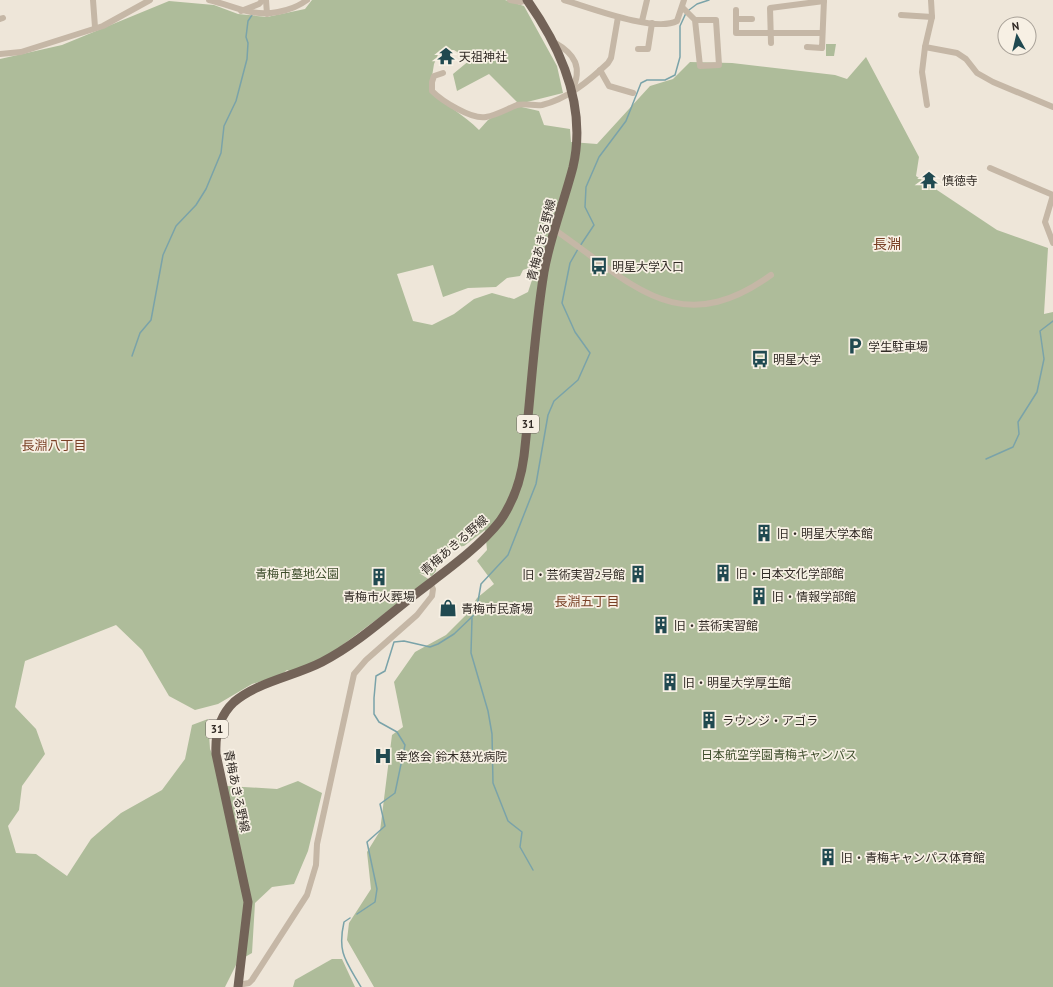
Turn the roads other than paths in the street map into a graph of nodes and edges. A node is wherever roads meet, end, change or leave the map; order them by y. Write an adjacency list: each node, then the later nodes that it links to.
1 (93, 0): 25 (street)
2 (150, 0): 25 (street)
3 (209, 0): 14 (street)
4 (307, 0): 16 (street)
5 (510, 0): 6 (street)
6 (527, 0): 35 (main road, 青梅あきる野線 / 31)
7 (564, 0): 18 (street)
8 (647, 0): 23 (street)
9 (684, 0): 13 (street)
10 (824, 0): 26 (street); 27 (street)
11 (931, 0): 19 (street)
12 (265, 1): 14 (street); 16 (street)
13 (683, 9): 22 (street); 24 (street)
14 (241, 10): 16 (street)
15 (736, 10): 21 (street)
16 (267, 14)
17 (902, 15): 19 (street)
18 (618, 17): 23 (street); 33 (street)
19 (932, 17): 30 (street)
20 (752, 18): 21 (street)
21 (736, 19): 26 (street)
22 (696, 20): 22 (street)
23 (642, 21): 24 (street)
24 (652, 23): 31 (street)
25 (95, 27): 32 (street)
26 (770, 33): 27 (street); 28 (street)
27 (822, 33): 29 (street)
28 (771, 43)
29 (807, 47)
30 (925, 47): 37 (street); 38 (street)
31 (638, 49)
32 (0, 54)
33 (600, 70): 35 (street); 36 (street)
34 (443, 73): 35 (street)
35 (572, 93): 41 (main road, 青梅あきる野線 / 31)
36 (633, 93)
37 (927, 105)
38 (1053, 107)
39 (990, 168): 40 (street)
40 (1053, 195): 42 (street)
41 (554, 230): 43 (street); 44 (main road, 青梅あきる野線 / 31)
42 (1053, 243)
43 (771, 275)
44 (430, 583): 45 (street); 45 (main road, 青梅あきる野線 / 31)
45 (238, 986)

